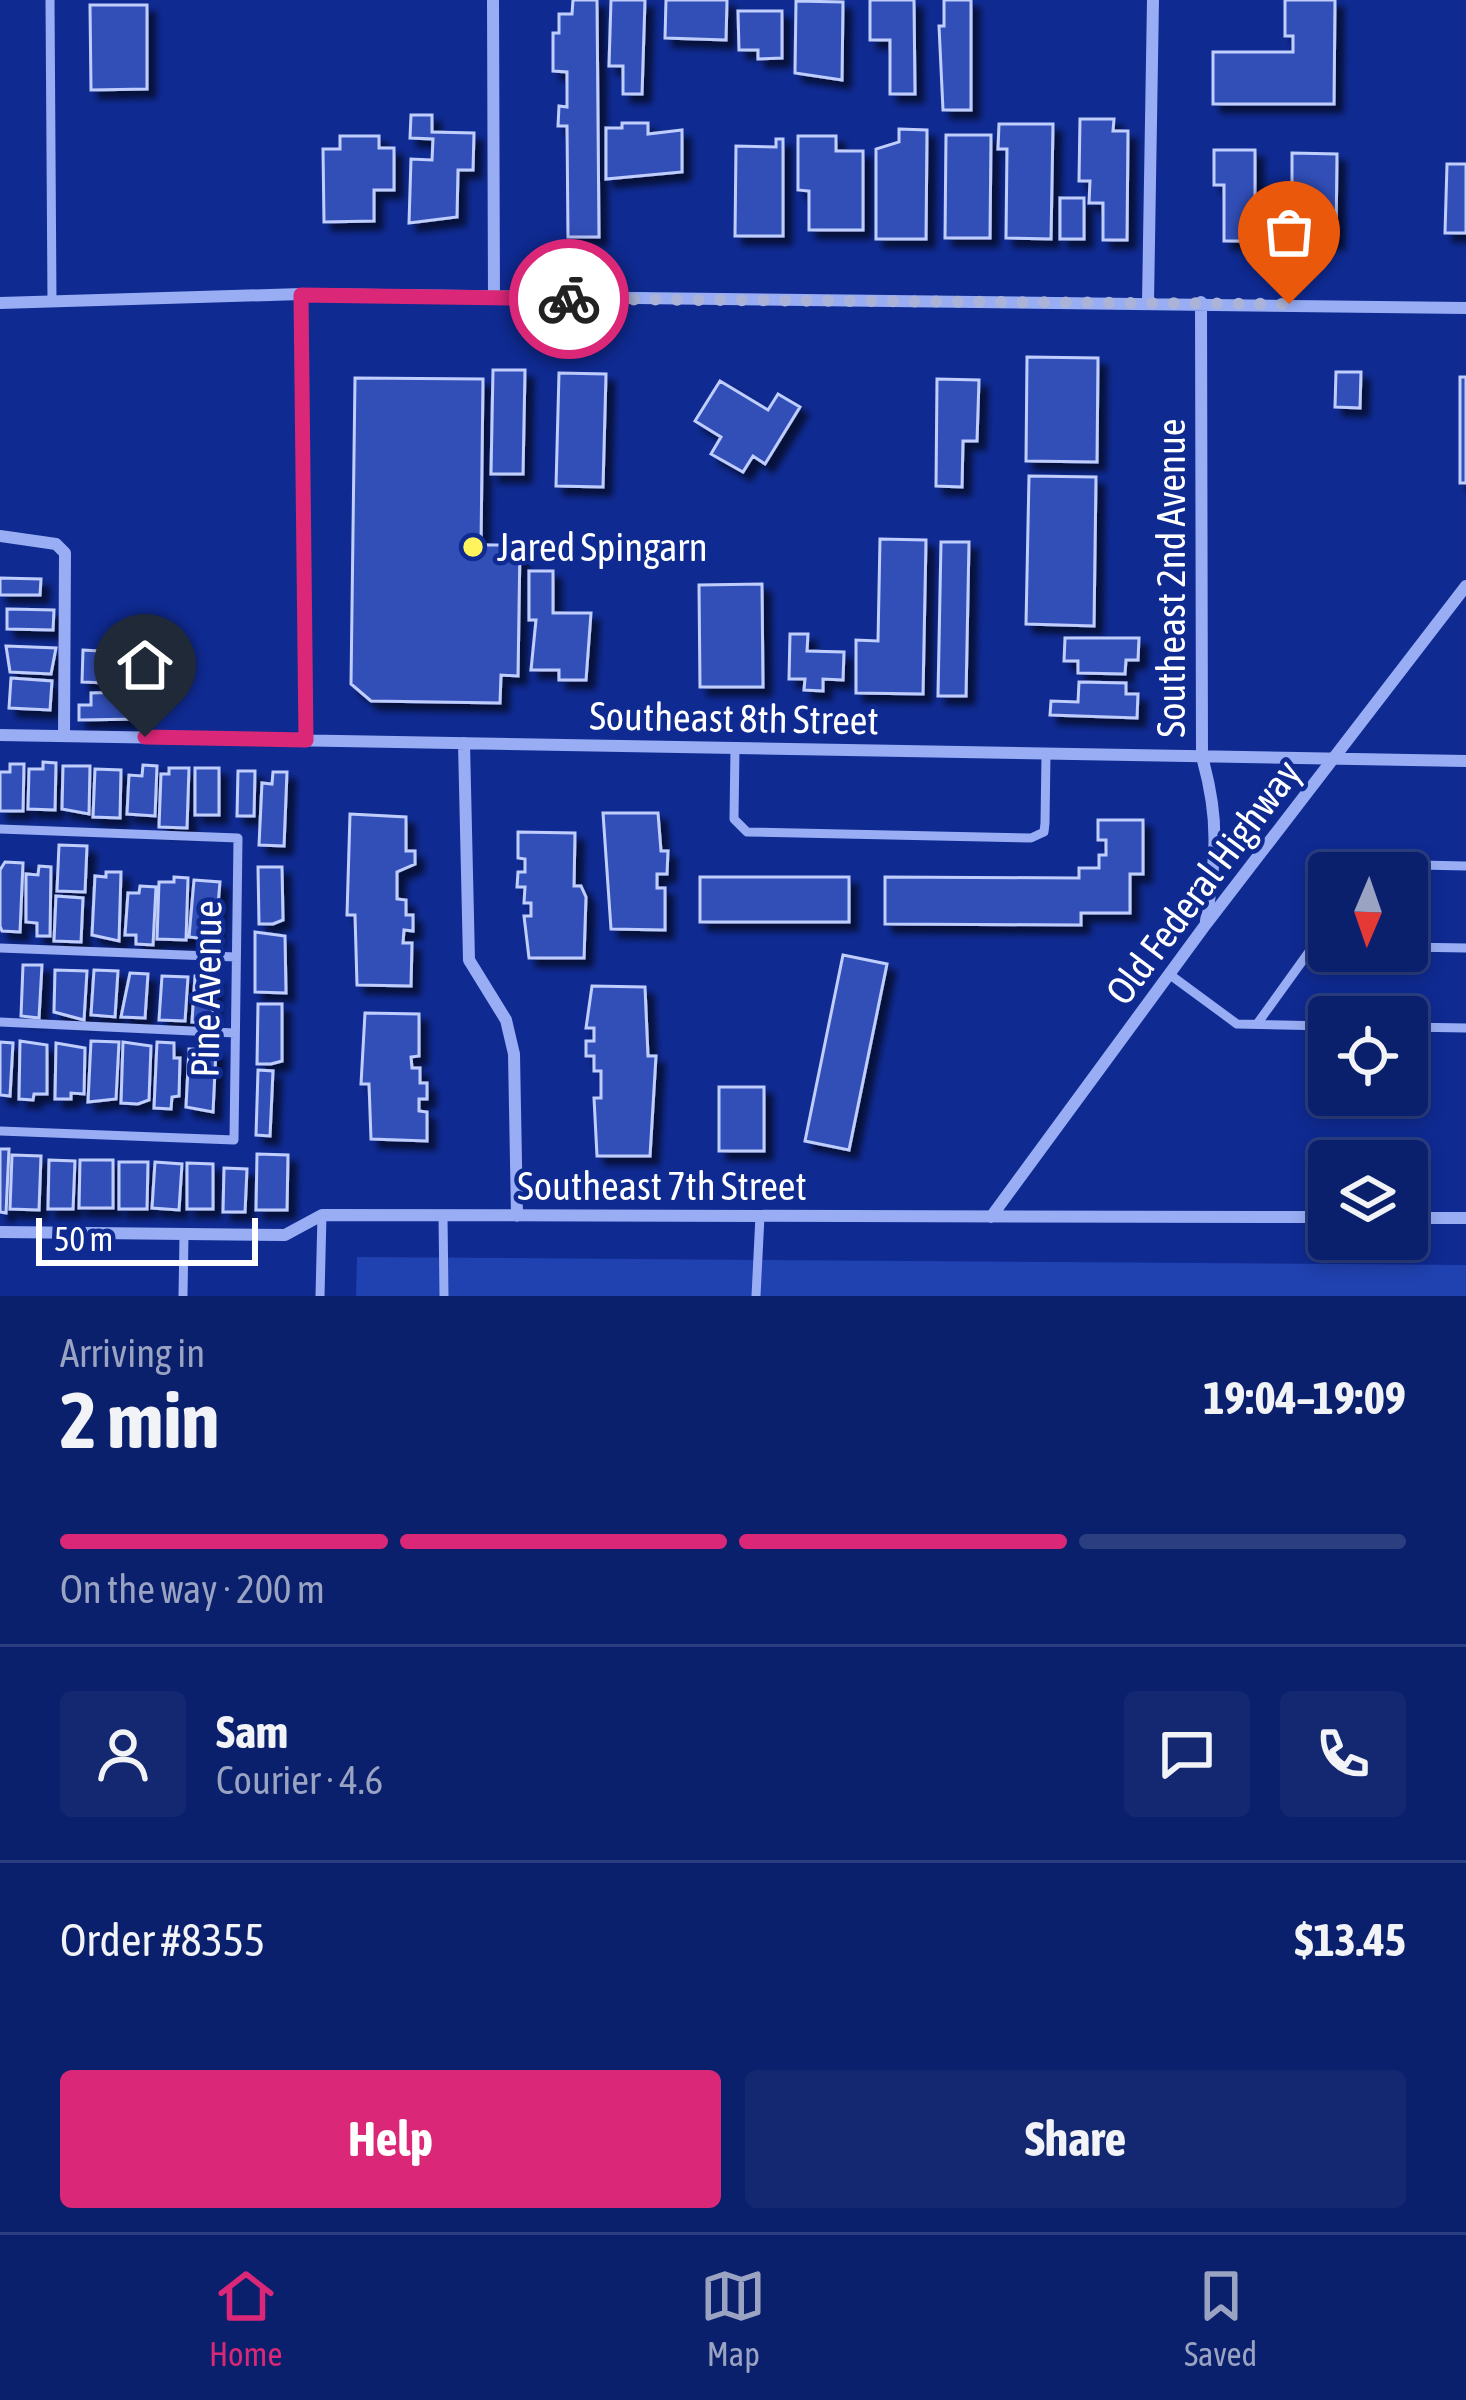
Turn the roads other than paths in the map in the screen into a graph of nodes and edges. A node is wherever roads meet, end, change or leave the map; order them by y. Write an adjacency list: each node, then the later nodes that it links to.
1 (50, 0): 6 (lane)
2 (493, 0): 5 (street)
3 (1153, 0): 7 (street)
4 (301, 295): 5 (street); 6 (street); 15 (street)
5 (494, 299): 7 (street)
6 (52, 302): 9 (street)
7 (1148, 302): 8 (street)
8 (1201, 302): 10 (street); 19 (street, Southeast 2nd Avenue)
9 (0, 303)
10 (1466, 308)
11 (0, 536): 14 (street)
12 (1466, 586): 20 (street, Old Federal Highway)
13 (0, 735): 14 (street, Southeast 8th Street)
14 (64, 736): 15 (street, Southeast 8th Street)
15 (306, 740): 16 (street, Southeast 8th Street)
16 (464, 743): 17 (street, Southeast 8th Street); 41 (street)
17 (735, 748): 18 (street, Southeast 8th Street); 18 (lane)
18 (1046, 754): 19 (street, Southeast 8th Street)
19 (1202, 757): 20 (street, Southeast 8th Street); 25 (street, Southeast 2nd Avenue)
20 (1333, 759): 21 (street, Southeast 8th Street); 25 (street, Old Federal Highway)
21 (1466, 760)
22 (0, 830): 30 (lane, Pine Avenue)
23 (1428, 865): 24 (lane)
24 (1466, 866)
25 (1206, 924): 31 (street, Old Federal Highway)
26 (1428, 947): 27 (lane)
27 (1466, 947)
28 (0, 948): 30 (lane)
29 (1308, 953): 33 (lane)
30 (236, 957): 37 (lane, Pine Avenue)
31 (1168, 974): 33 (lane); 43 (street, Old Federal Highway)
32 (0, 1022): 37 (lane)
33 (1257, 1024): 34 (lane)
34 (1308, 1025)
35 (1428, 1027): 36 (lane)
36 (1466, 1028)
37 (235, 1033): 38 (lane, Pine Avenue)
38 (0, 1131)
39 (322, 1215): 40 (street, Southeast 7th Street); 48 (street, Southeast 7th Street); 50 (lane)
40 (442, 1215): 41 (street, Southeast 7th Street); 51 (lane)
41 (517, 1216): 42 (street, Southeast 7th Street)
42 (760, 1216): 43 (street, Southeast 7th Street); 52 (lane)
43 (991, 1217): 44 (street, Southeast 7th Street)
44 (1308, 1217)
45 (1428, 1218): 46 (street)
46 (1466, 1218)
47 (0, 1232): 48 (street, Southeast 7th Street)
48 (184, 1235): 49 (lane)
49 (183, 1296)
50 (320, 1296)
51 (444, 1296)
52 (756, 1296)

